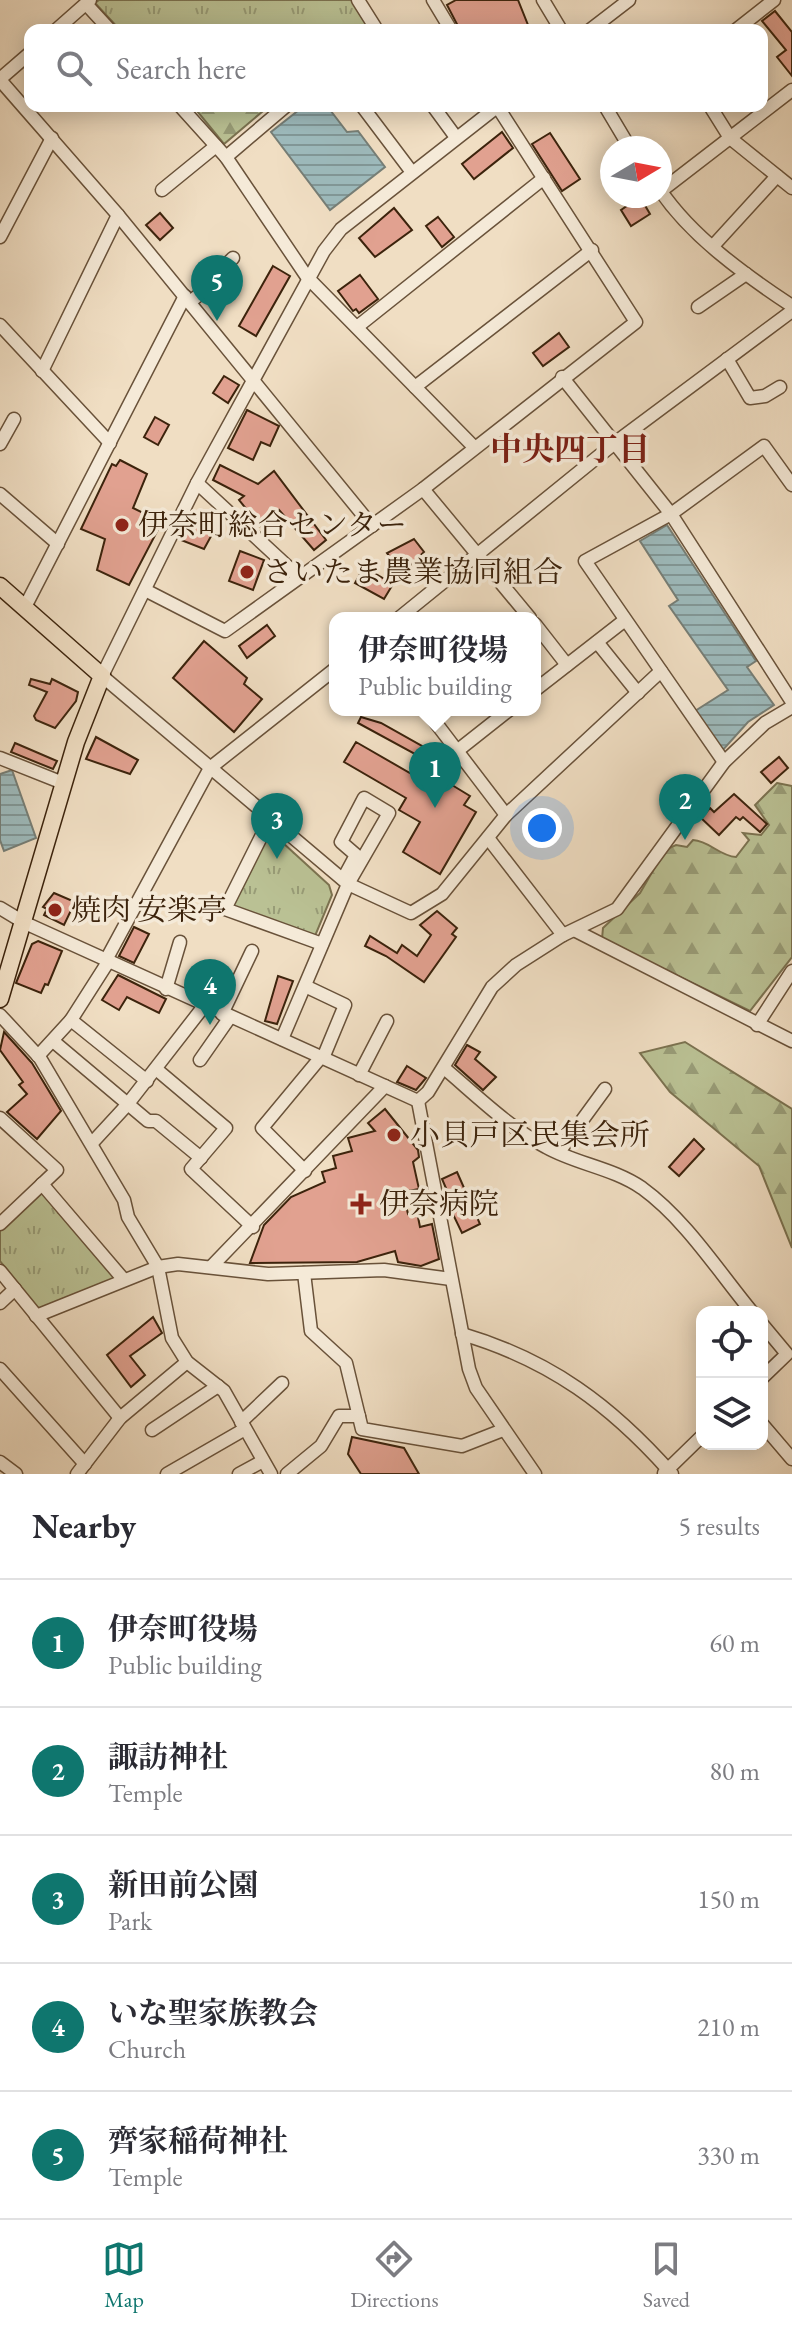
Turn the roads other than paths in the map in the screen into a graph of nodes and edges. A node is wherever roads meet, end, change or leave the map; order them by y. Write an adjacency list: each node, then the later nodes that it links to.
1 (358, 0): 9 (street)
2 (433, 0): 10 (street)
3 (543, 0): 11 (street)
4 (629, 0): 12 (street)
5 (774, 0): 13 (street)
6 (88, 2): 7 (street); 8 (street)
7 (63, 24)
8 (105, 24)
9 (373, 24)
10 (447, 24)
11 (557, 24)
12 (598, 24)
13 (744, 24)
14 (24, 58): 15 (street)
15 (0, 80): 17 (street)
16 (792, 90): 18 (street)
17 (24, 107)
18 (768, 109)
19 (29, 112): 31 (street)
20 (185, 112): 33 (street)
21 (279, 112): 34 (street)
22 (367, 112): 35 (street)
23 (437, 112): 29 (street)
24 (489, 112): 29 (street)
25 (501, 112): 37 (street)
26 (609, 112): 30 (street)
27 (714, 112): 32 (street)
28 (764, 112): 32 (street)
29 (455, 136): 35 (street)
30 (623, 136)
31 (52, 138): 42 (street); 43 (street)
32 (730, 138): 36 (street); 38 (street)
33 (216, 146): 34 (street); 40 (street)
34 (226, 157): 48 (street)
35 (411, 171): 48 (street)
36 (777, 176): 39 (street); 44 (street)
37 (544, 178): 45 (street); 52 (street)
38 (672, 182)
39 (792, 188)
40 (162, 190)
41 (672, 203): 44 (street)
42 (118, 215): 49 (street); 55 (street)
43 (0, 237)
44 (713, 246): 47 (street)
45 (592, 250): 56 (street); 58 (street)
46 (233, 258): 49 (street)
47 (746, 274): 50 (street); 51 (street)
48 (307, 277): 52 (street); 57 (street)
49 (188, 299): 57 (street); 62 (street)
50 (698, 307)
51 (792, 308): 54 (street)
52 (357, 327): 58 (street)
53 (1, 331): 55 (street)
54 (727, 359): 59 (street); 61 (street)
55 (42, 371): 62 (street)
56 (562, 377): 61 (street); 64 (street)
57 (252, 380): 65 (street); 70 (street)
58 (415, 387): 64 (street)
59 (780, 387)
60 (14, 419): 63 (street)
61 (616, 442): 69 (street); 72 (street)
62 (110, 443): 71 (street)
63 (0, 444)
64 (474, 447): 67 (street)
65 (197, 483): 73 (street); 75 (street)
66 (792, 485): 69 (street)
67 (423, 489): 70 (street); 72 (street)
68 (0, 494): 71 (street)
69 (671, 514): 79 (street); 88 (street)
70 (372, 526): 73 (street)
71 (58, 544): 76 (street)
72 (480, 554): 77 (street); 78 (street)
73 (299, 577): 75 (street)
74 (0, 586): 76 (main road)
75 (145, 590): 85 (street)
76 (25, 607): 85 (main road)
77 (407, 612)
78 (525, 612)
79 (625, 620): 81 (street); 83 (street)
80 (541, 632): 82 (street)
81 (597, 642): 82 (street); 87 (street)
82 (567, 665): 86 (street)
83 (661, 671): 87 (street); 93 (street)
84 (329, 674): 94 (street)
85 (102, 676): 94 (street); 95 (main road)
86 (541, 685)
87 (638, 693): 96 (street)
88 (792, 704): 93 (street)
89 (431, 716): 91 (street)
90 (501, 716): 91 (street)
91 (457, 751): 96 (street)
92 (0, 758): 95 (street)
93 (724, 762): 102 (street)
94 (210, 768): 97 (street); 106 (street)
95 (63, 783): 101 (main road)
96 (506, 815): 98 (street)
97 (270, 819): 99 (street); 104 (street)
98 (488, 838): 99 (street); 102 (street)
99 (345, 882): 99 (street); 104 (street)
100 (0, 908): 101 (street)
101 (25, 923): 106 (street); 110 (main road)
102 (570, 933): 116 (street); 123 (street)
103 (180, 942): 109 (street)
104 (322, 944): 108 (street)
105 (252, 951): 113 (street)
106 (107, 961): 109 (street); 114 (street)
107 (792, 971): 116 (street)
108 (305, 986): 117 (street); 121 (street)
109 (166, 989): 111 (street)
110 (0, 999)
111 (204, 1006): 113 (street); 124 (street)
112 (0, 1015): 120 (street)
113 (226, 1016): 117 (street); 122 (street)
114 (71, 1020): 118 (street); 126 (street)
115 (387, 1021): 125 (street)
116 (757, 1025): 119 (street)
117 (282, 1039): 121 (street)
118 (53, 1041): 120 (street); 130 (street)
119 (792, 1041)
120 (38, 1056): 132 (street)
121 (322, 1057): 125 (street); 135 (street)
122 (200, 1060)
123 (444, 1068): 129 (street); 133 (street)
124 (156, 1069): 126 (street); 134 (street)
125 (359, 1075): 127 (street)
126 (147, 1081): 130 (street)
127 (385, 1086): 129 (street); 135 (street)
128 (605, 1089): 133 (street)
129 (418, 1101): 143 (street)
130 (129, 1103): 132 (street); 134 (street)
131 (0, 1118): 136 (street)
132 (92, 1143): 140 (street)
133 (559, 1152): 147 (street)
134 (201, 1158): 138 (street)
135 (305, 1171): 138 (street)
136 (42, 1184): 137 (street); 144 (street)
137 (0, 1224)
138 (253, 1227): 139 (street)
139 (212, 1266): 140 (street); 142 (street)
140 (158, 1267): 144 (street); 151 (street)
141 (0, 1271): 145 (street)
142 (304, 1273): 143 (street); 156 (street)
143 (451, 1279): 150 (street)
144 (124, 1280): 148 (street)
145 (15, 1289): 146 (street); 148 (street)
146 (0, 1303)
147 (747, 1306)
148 (36, 1316): 157 (street)
149 (768, 1331): 153 (street)
150 (462, 1334): 160 (street); 167 (street)
151 (187, 1362): 155 (street); 157 (street)
152 (0, 1369): 166 (street)
153 (768, 1372)
154 (282, 1383): 158 (street)
155 (218, 1386): 158 (street); 159 (street)
156 (359, 1416): 160 (street); 172 (street)
157 (120, 1418): 166 (street)
158 (243, 1426): 164 (street); 169 (street)
159 (152, 1430)
160 (503, 1430): 173 (street)
161 (768, 1431): 163 (street)
162 (696, 1442): 167 (street)
163 (792, 1459)
164 (263, 1461): 170 (street); 171 (street)
165 (0, 1462): 168 (street)
166 (81, 1469)
167 (667, 1472)
168 (16, 1474)
169 (167, 1474)
170 (239, 1474)
171 (271, 1474)
172 (287, 1474)
173 (535, 1474)

